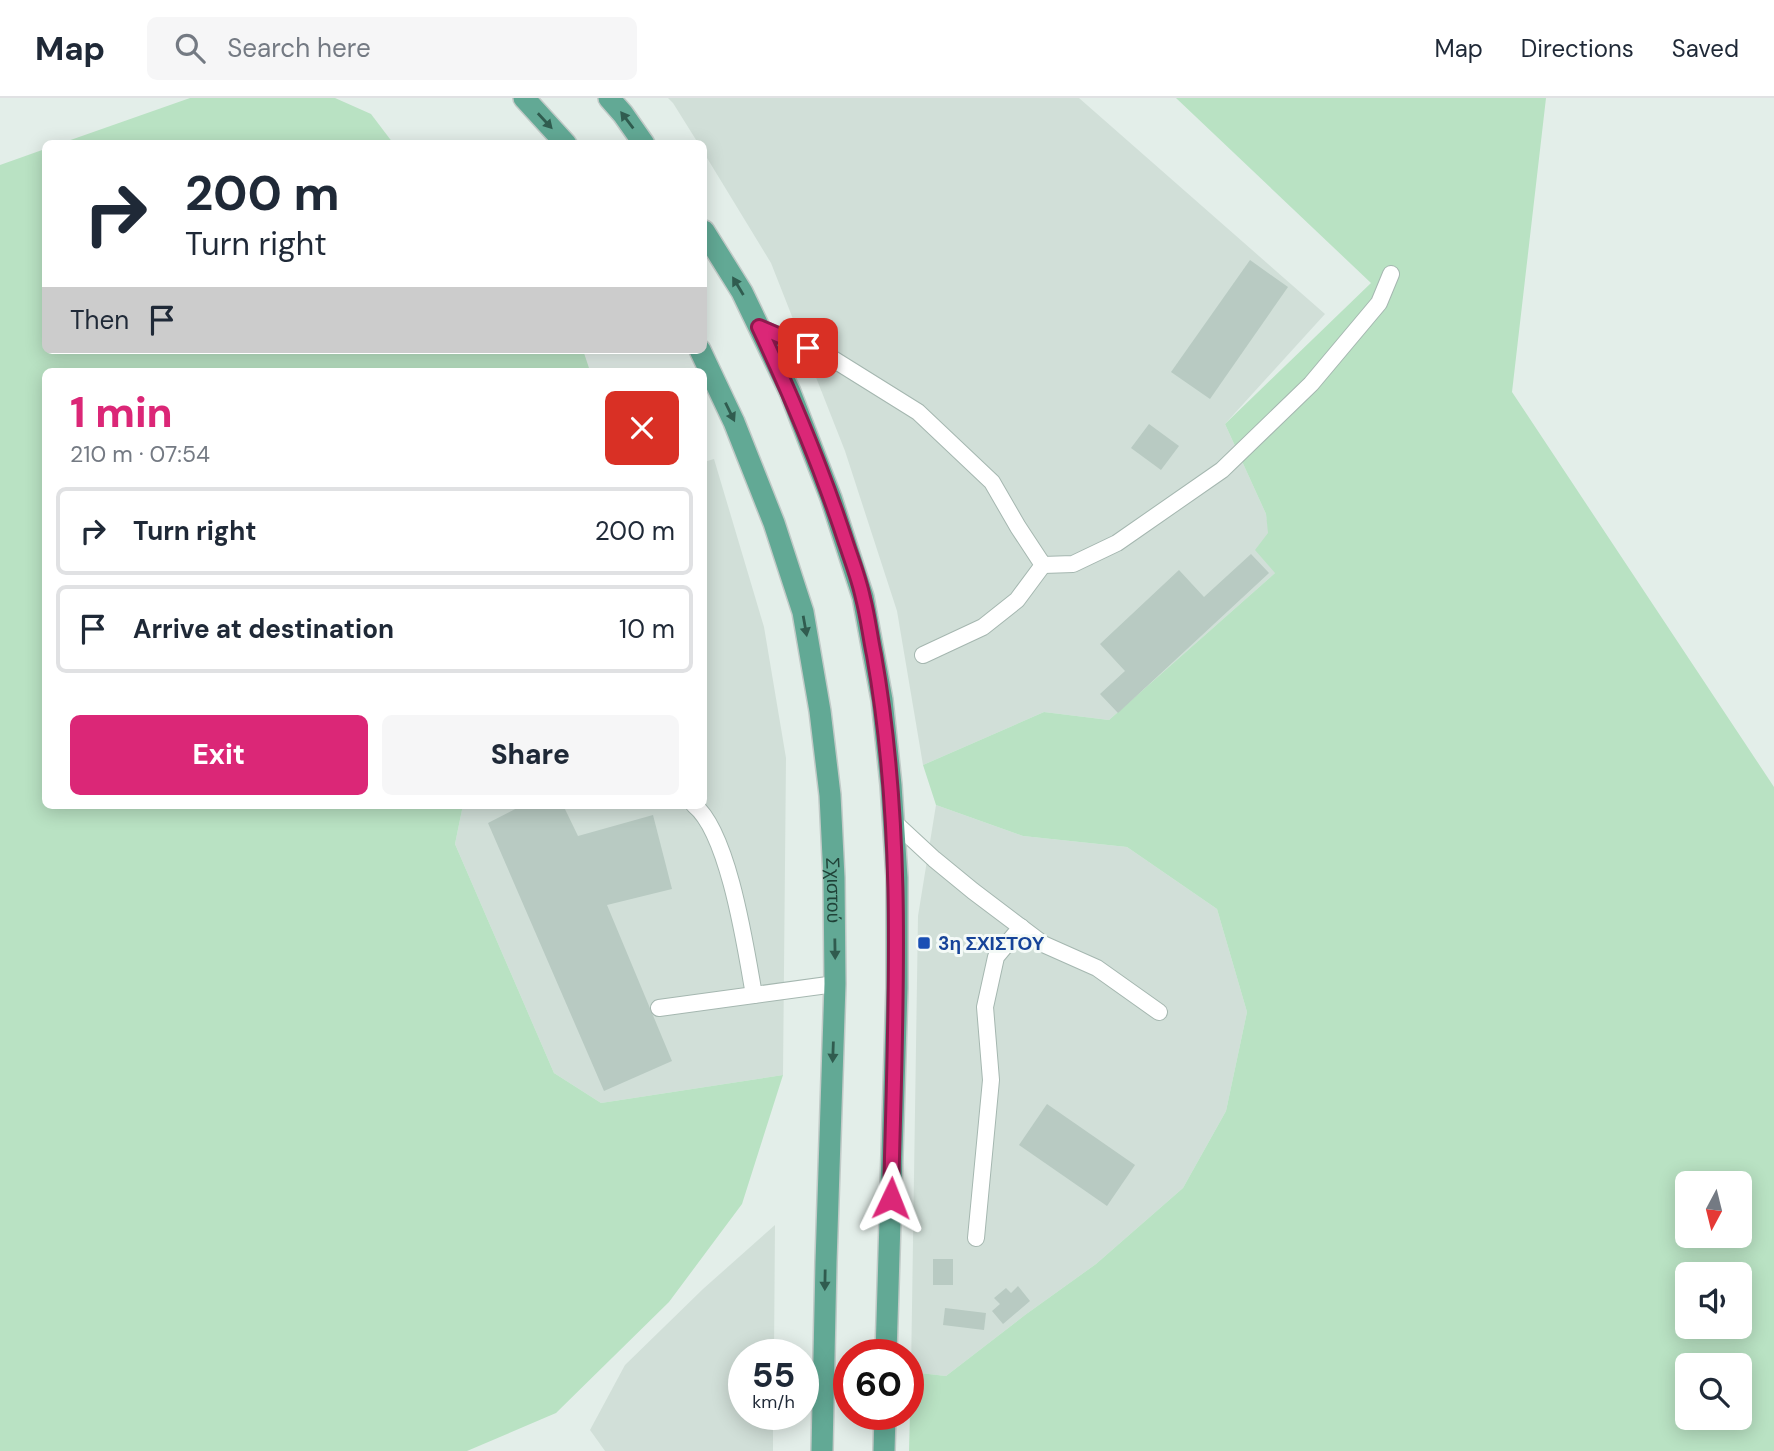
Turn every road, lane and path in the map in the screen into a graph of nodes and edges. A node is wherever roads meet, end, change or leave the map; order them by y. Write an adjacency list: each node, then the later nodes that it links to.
1 (524, 98): 3 (main road, one-way to 3)
2 (609, 98): 4 (main road, one-way to 2)
3 (562, 140)
4 (641, 140)
5 (707, 236): 7 (main road, one-way to 5)
6 (1391, 274): 9 (lane)
7 (759, 327): 9 (lane); 12 (main road)
8 (702, 354): 14 (main road, Σχιστού, one-way to 14)
9 (1043, 565): 10 (lane)
10 (923, 655)
11 (699, 809): 15 (lane)
12 (893, 821): 13 (lane); 19 (main road)
13 (1021, 927): 17 (lane); 18 (lane)
14 (835, 984): 15 (lane); 21 (main road, Σχιστού, one-way to 21)
15 (754, 995): 16 (lane)
16 (659, 1008)
17 (1158, 1012)
18 (976, 1238)
19 (886, 1339)
20 (885, 1430): 22 (main road)
21 (822, 1451)
22 (884, 1451)

